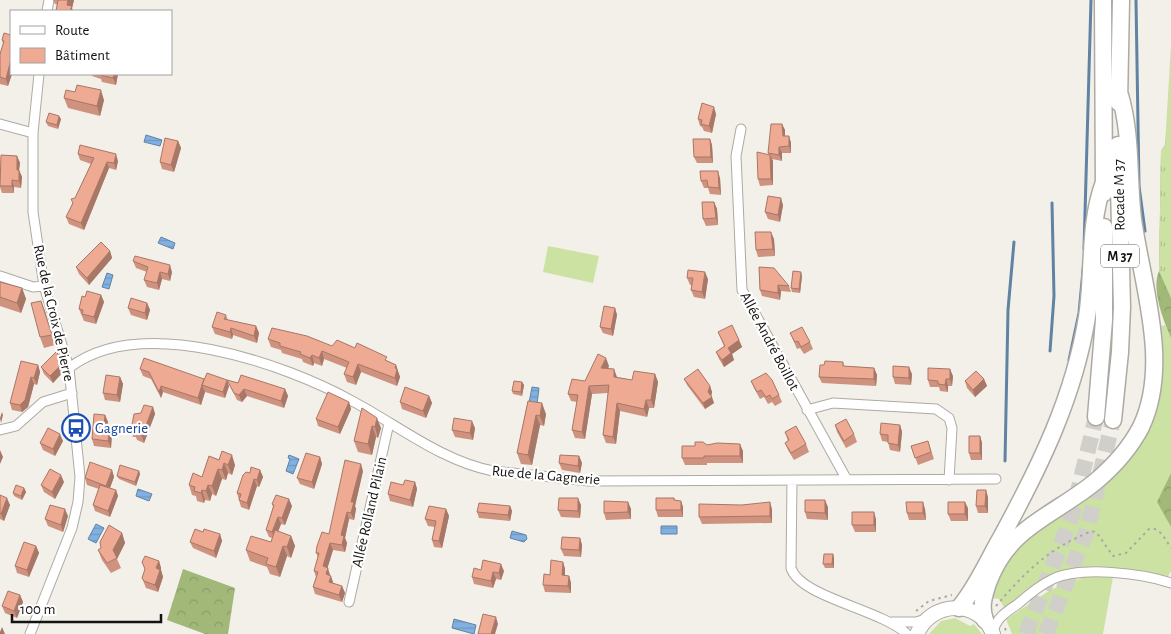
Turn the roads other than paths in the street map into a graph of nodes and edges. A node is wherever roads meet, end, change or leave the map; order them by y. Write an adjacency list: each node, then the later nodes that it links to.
1 (1103, 0): 8 (highway, Rocade M 37 / M 37)
2 (1121, 0): 4 (highway, Rocade M 37 / M 37)
3 (39, 75): 7 (street, Rue de la Croix de Pierre)
4 (1119, 92): 15 (highway, Rocade M 37 / M 37); 27 (highway)
5 (0, 124): 7 (street)
6 (741, 129): 13 (street, Allée André Boillot)
7 (33, 133): 10 (street, Rue de la Croix de Pierre)
8 (1104, 182): 14 (highway, Rocade M 37 / M 37); 24 (highway)
9 (0, 276): 10 (street)
10 (44, 286): 11 (street, Rue de la Croix de Pierre)
11 (69, 368): 12 (street, Rue de la Croix de Pierre); 16 (street, Rue de la Gagnerie)
12 (72, 393): 17 (street); 28 (street, Rue de la Croix de Pierre)
13 (808, 410): 18 (street, Allée André Boillot); 19 (street)
14 (1096, 417)
15 (1113, 420)
16 (389, 423): 21 (street, Rue de la Gagnerie); 23 (street, Allée Rolland Pilain)
17 (0, 430)
18 (847, 480): 19 (street, Rue de la Gagnerie); 21 (street, Rue de la Gagnerie)
19 (949, 480): 20 (street, Rue de la Gagnerie)
20 (996, 480)
21 (792, 481): 26 (street)
22 (1171, 583): 27 (street)
23 (349, 602)
24 (959, 608): 25 (main road); 27 (main road)
25 (929, 617): 26 (street); 30 (main road)
26 (892, 622): 29 (street)
27 (991, 624)
28 (30, 634)
29 (907, 634)
30 (918, 634)

